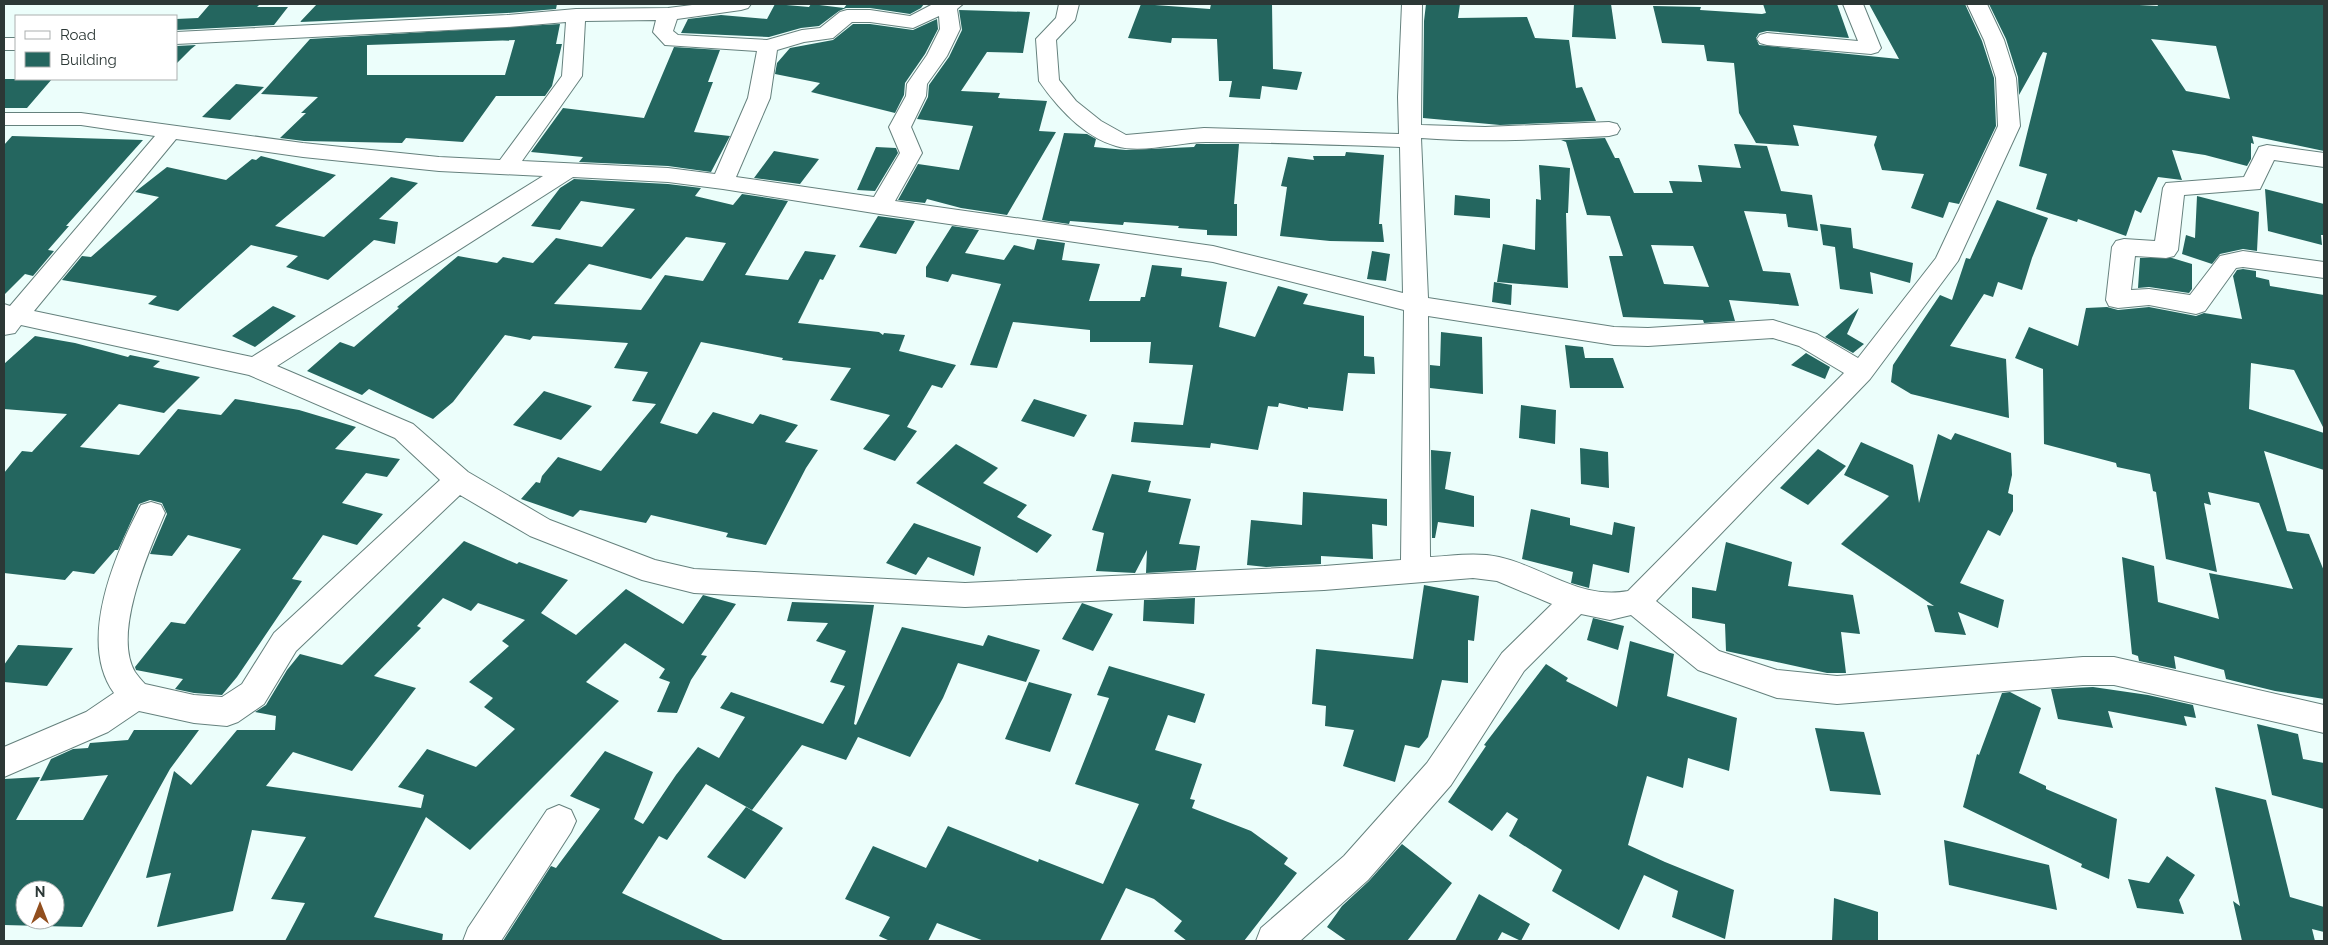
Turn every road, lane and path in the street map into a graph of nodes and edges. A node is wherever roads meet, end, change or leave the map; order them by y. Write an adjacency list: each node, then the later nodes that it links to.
1 (741, 4): 9 (street)
2 (949, 4): 7 (street); 22 (street)
3 (1069, 4): 17 (street)
4 (1412, 4): 17 (street)
5 (1853, 4): 12 (street)
6 (1977, 4): 27 (street)
7 (840, 10): 13 (street)
8 (509, 12): 10 (street); 11 (street)
9 (668, 14): 10 (street); 13 (street)
10 (576, 15): 19 (street)
11 (178, 38)
12 (1767, 39)
13 (768, 46): 21 (street)
14 (4, 119): 16 (street)
15 (1609, 129): 17 (street)
16 (171, 131): 19 (street); 25 (street)
17 (1410, 136): 24 (street)
18 (2324, 160): 23 (street)
19 (506, 168): 20 (street)
20 (569, 170): 21 (street); 26 (street)
21 (723, 182): 22 (street)
22 (880, 207): 24 (street)
23 (2324, 270)
24 (1416, 305): 27 (street); 30 (street)
25 (7, 319): 26 (street)
26 (255, 367): 28 (street)
27 (1862, 372): 32 (street)
28 (458, 480): 30 (street); 33 (street)
29 (151, 513): 33 (street)
30 (1415, 570): 31 (street)
31 (1576, 600): 32 (street); 38 (street)
32 (1636, 602): 34 (street)
33 (135, 696): 35 (street)
34 (2324, 720)
35 (4, 762)
36 (559, 822): 37 (street)
37 (481, 941)
38 (1274, 941)

